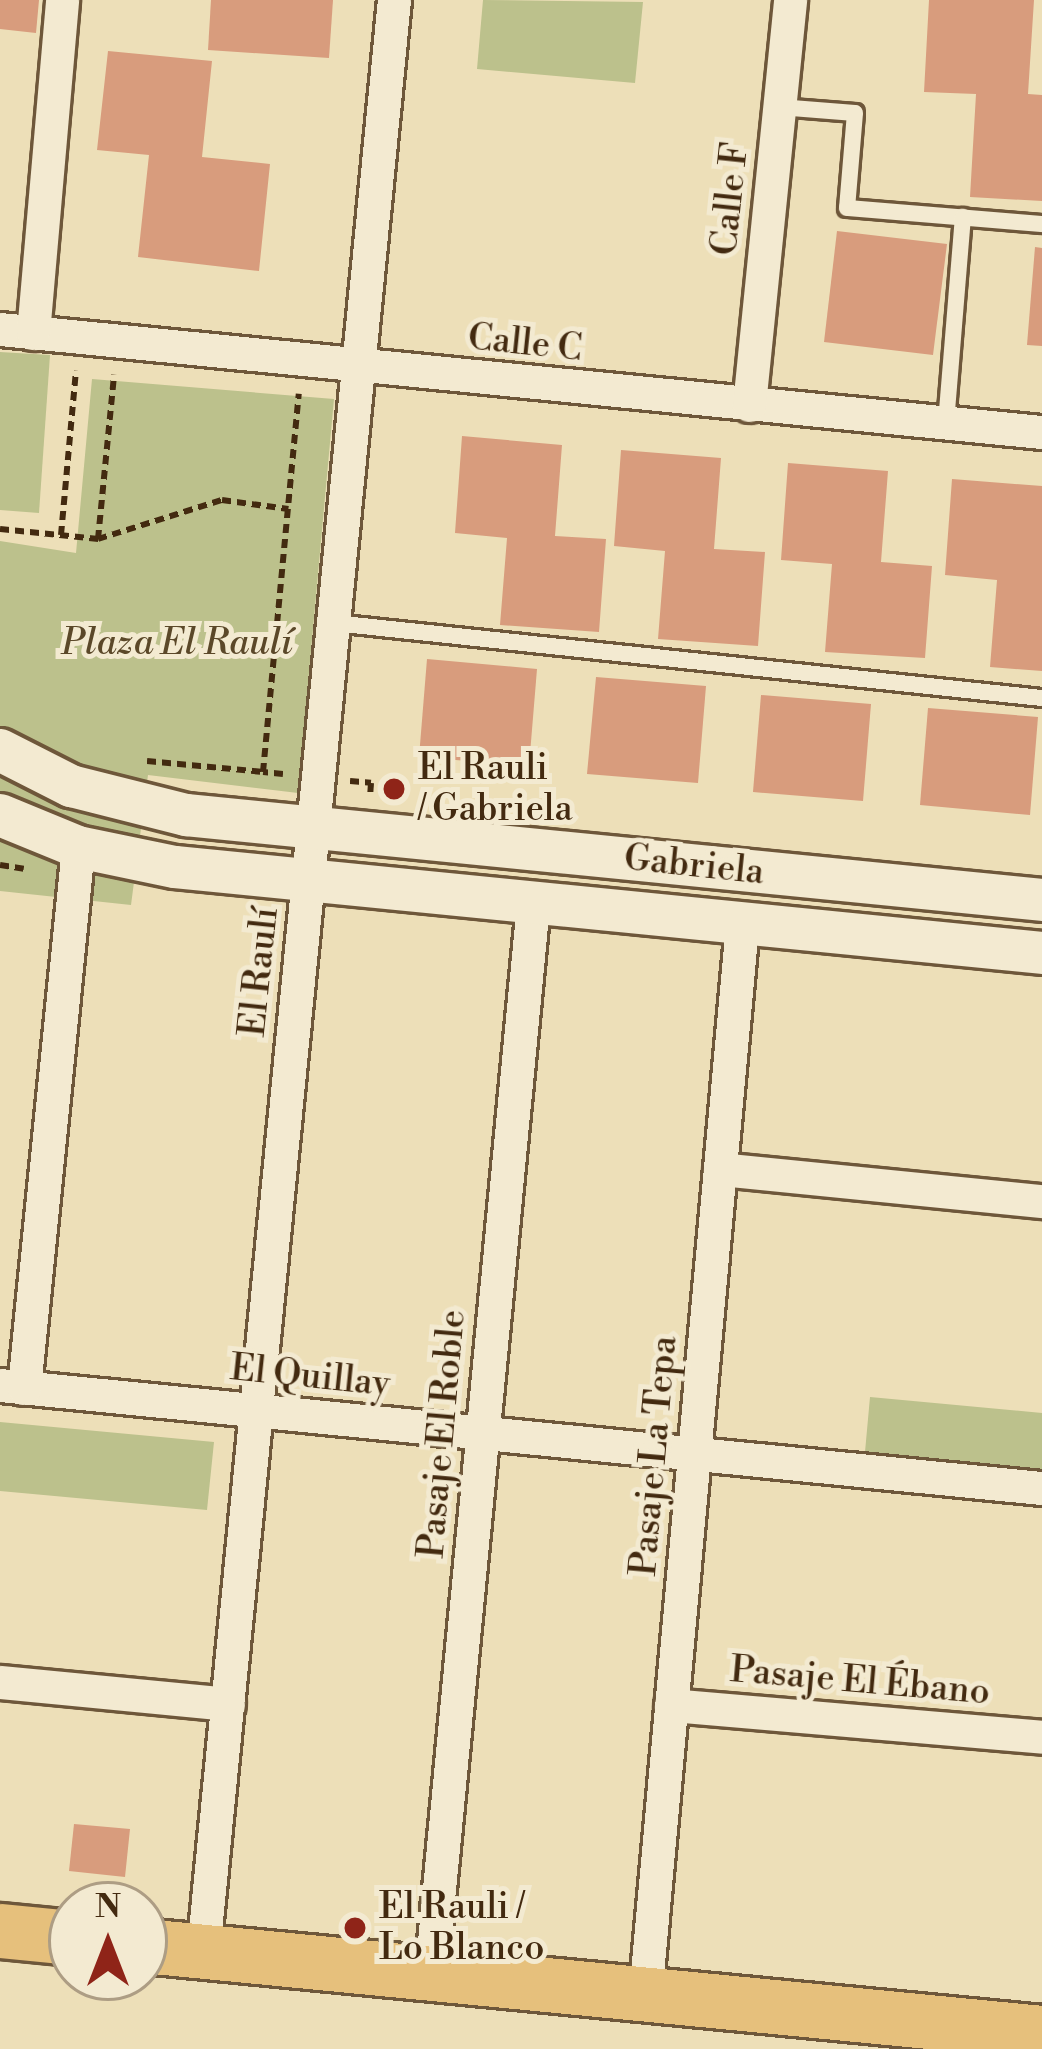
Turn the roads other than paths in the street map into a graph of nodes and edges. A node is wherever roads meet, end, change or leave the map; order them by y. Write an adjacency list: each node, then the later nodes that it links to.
1 (62, 0): 7 (street)
2 (394, 0): 8 (street, El Raulí)
3 (790, 0): 4 (street, Calle F)
4 (779, 107): 5 (lane); 9 (street, Calle F)
5 (963, 218): 6 (lane); 10 (lane)
6 (1042, 224)
7 (16, 331): 8 (street, Calle C)
8 (358, 366): 9 (street, Calle C); 12 (street, El Raulí)
9 (749, 405): 10 (street, Calle C)
10 (946, 423): 11 (street, Calle C)
11 (1042, 432)
12 (334, 623): 13 (lane); 16 (street, El Raulí)
13 (1042, 698)
14 (0, 750): 16 (street, Gabriela)
15 (0, 815): 17 (street, Gabriela)
16 (314, 828): 18 (street, El Raulí); 19 (street, Gabriela)
17 (78, 848): 18 (street, Gabriela); 25 (street)
18 (309, 882): 20 (street, Gabriela); 26 (street, El Raulí)
19 (1042, 900)
20 (533, 903): 21 (street, Gabriela); 27 (street, Pasaje El Roble)
21 (742, 924): 22 (street, Gabriela); 23 (street, Pasaje La Tepa)
22 (1042, 953)
23 (720, 1169): 24 (street); 28 (street, Pasaje La Tepa)
24 (1042, 1202)
25 (12, 1387): 26 (street, El Quillay)
26 (256, 1411): 27 (street, El Quillay); 31 (street, El Raulí)
27 (482, 1433): 28 (street, El Quillay); 38 (street, Pasaje El Roble)
28 (694, 1454): 29 (street, El Quillay); 32 (street, Pasaje La Tepa)
29 (1042, 1488)
30 (0, 1682): 31 (street)
31 (227, 1704): 37 (street, El Raulí)
32 (671, 1705): 33 (street, Pasaje El Ébano); 39 (street, Pasaje La Tepa)
33 (1042, 1738)
34 (0, 1931): 35 (main road)
35 (48, 1936)
36 (168, 1948): 37 (main road)
37 (203, 1952): 38 (main road)
38 (431, 1973): 39 (main road)
39 (645, 1995): 40 (main road)
40 (1042, 2033)

